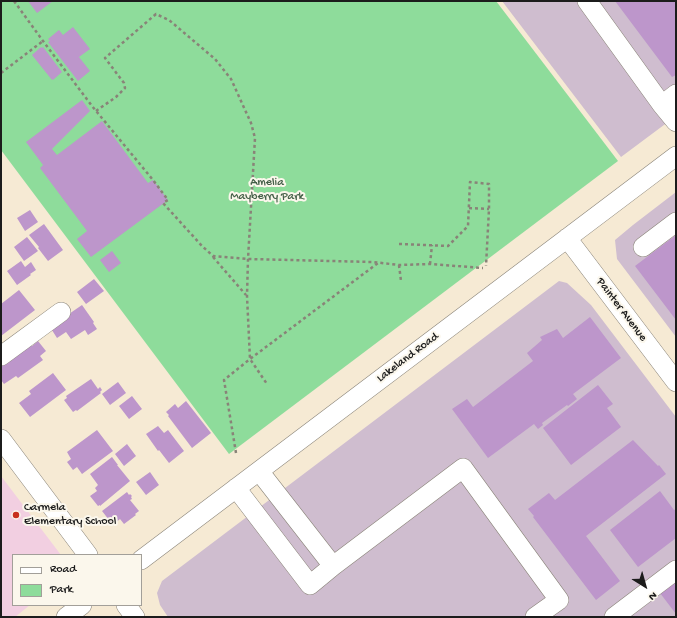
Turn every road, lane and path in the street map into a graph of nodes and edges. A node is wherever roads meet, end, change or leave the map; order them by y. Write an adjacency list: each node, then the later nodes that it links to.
1 (14, 1): 3 (path)
2 (587, 1): 5 (street)
3 (43, 41): 4 (path); 6 (path)
4 (1, 73)
5 (669, 99): 7 (street)
6 (96, 111): 16 (path); 17 (path)
7 (676, 122)
8 (674, 163): 12 (street, Lakeland Road)
9 (469, 208): 10 (path); 10 (path); 14 (path)
10 (489, 209): 19 (path)
11 (676, 222): 15 (street)
12 (567, 238): 26 (street, Painter Avenue); 31 (street, Lakeland Road)
13 (399, 244): 14 (path)
14 (432, 245): 19 (path)
15 (644, 247)
16 (213, 256): 17 (path); 22 (path)
17 (248, 259): 18 (path); 22 (path)
18 (378, 263): 20 (path); 25 (path)
19 (430, 264): 20 (path)
20 (400, 265): 21 (path)
21 (401, 281)
22 (247, 296): 25 (path)
23 (61, 312): 24 (street)
24 (1, 356)
25 (250, 359): 27 (path); 29 (path)
26 (676, 382)
27 (267, 384)
28 (1, 439): 30 (street)
29 (236, 453)
30 (9, 463): 33 (street)
31 (259, 471): 32 (street, Lakeland Road); 35 (street)
32 (236, 488): 34 (street, Lakeland Road); 35 (street)
33 (87, 554)
34 (142, 559)
35 (334, 566): 41 (street)
36 (676, 570): 42 (street)
37 (81, 606): 39 (street)
38 (127, 606): 40 (street)
39 (66, 617)
40 (135, 617)
41 (535, 617)
42 (614, 617)

